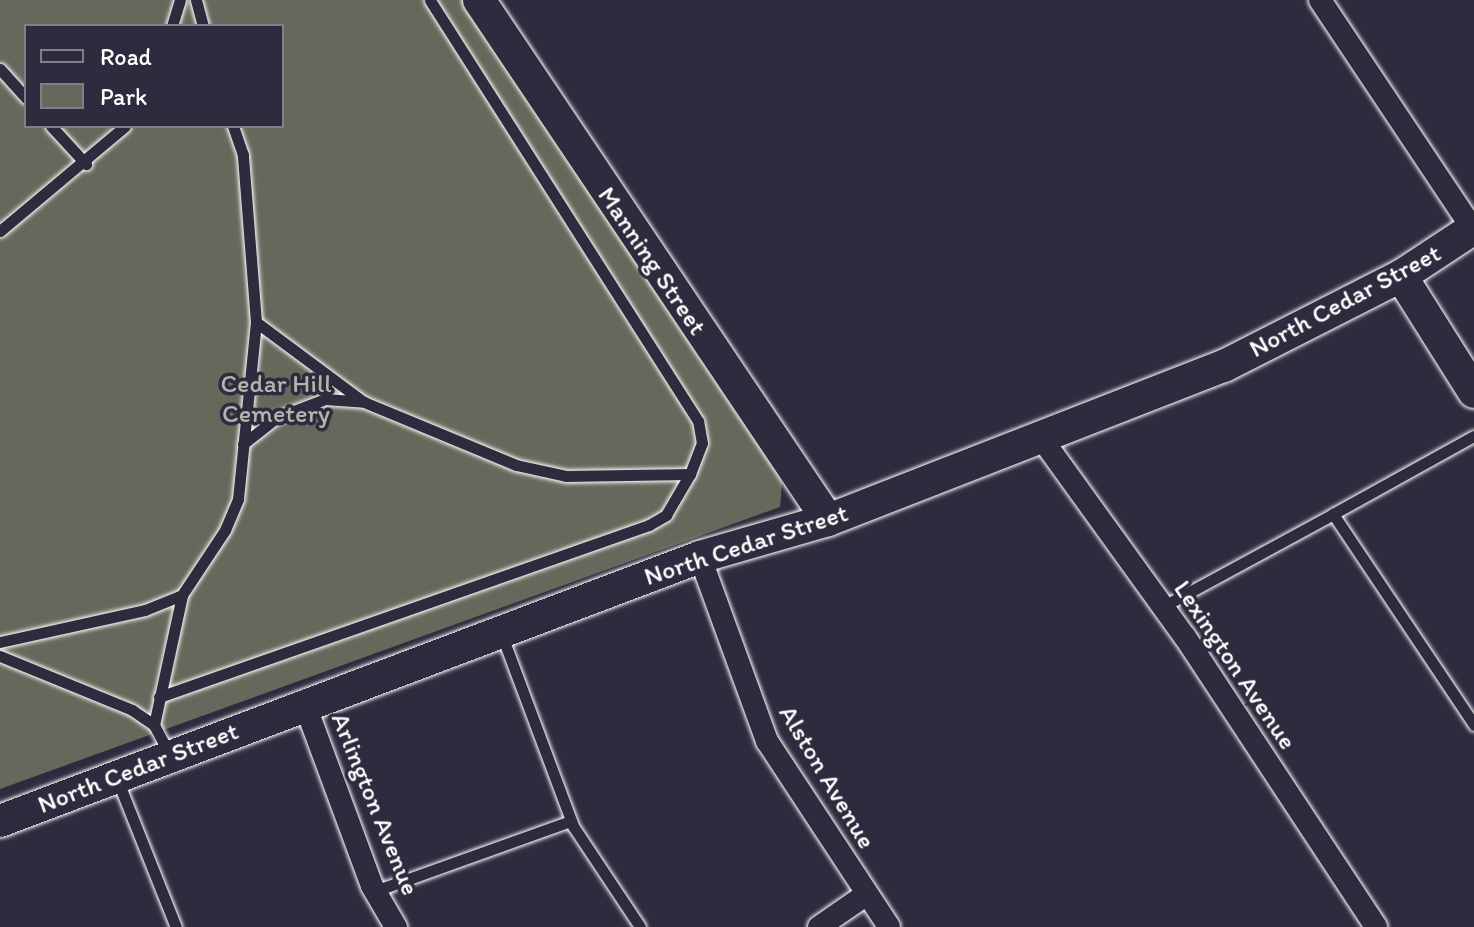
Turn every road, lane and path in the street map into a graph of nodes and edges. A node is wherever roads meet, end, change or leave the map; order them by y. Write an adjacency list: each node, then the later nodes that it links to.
1 (180, 0): 6 (lane)
2 (196, 0): 7 (lane)
3 (430, 0): 23 (lane)
4 (479, 0): 25 (main road, Manning Street)
5 (1320, 0): 14 (street)
6 (173, 24)
7 (202, 24)
8 (0, 69): 9 (lane)
9 (24, 96)
10 (53, 128): 13 (lane)
11 (123, 128): 13 (lane)
12 (234, 128): 17 (lane)
13 (86, 164): 15 (lane)
14 (1473, 228): 16 (main road, North Cedar Street)
15 (0, 231)
16 (1401, 276): 18 (main road); 21 (main road, North Cedar Street)
17 (256, 322): 19 (lane); 22 (lane)
18 (1474, 392)
19 (364, 402): 22 (lane); 23 (lane)
20 (1474, 436): 24 (lane)
21 (1042, 439): 25 (main road, North Cedar Street); 28 (street, Lexington Avenue)
22 (243, 444): 27 (lane)
23 (690, 474): 32 (lane)
24 (1333, 514): 28 (lane); 35 (lane)
25 (828, 520): 26 (main road, North Cedar Street)
26 (700, 557): 29 (main road, North Cedar Street); 41 (street, Alston Avenue)
27 (182, 595): 30 (lane); 32 (lane)
28 (1161, 608): 47 (street, Lexington Avenue)
29 (501, 633): 33 (main road, North Cedar Street); 39 (lane)
30 (0, 642)
31 (0, 656): 34 (lane)
32 (159, 697): 34 (lane)
33 (304, 702): 36 (main road, North Cedar Street); 40 (street, Arlington Avenue)
34 (154, 725): 36 (lane)
35 (1474, 725)
36 (171, 757): 37 (main road, North Cedar Street)
37 (117, 778): 38 (main road, North Cedar Street); 42 (lane)
38 (0, 821)
39 (571, 821): 40 (lane); 44 (lane)
40 (375, 891): 43 (street, Arlington Avenue)
41 (867, 894): 45 (street); 46 (street, Alston Avenue)
42 (176, 927)
43 (396, 927)
44 (640, 927)
45 (819, 927)
46 (889, 927)
47 (1376, 927)

